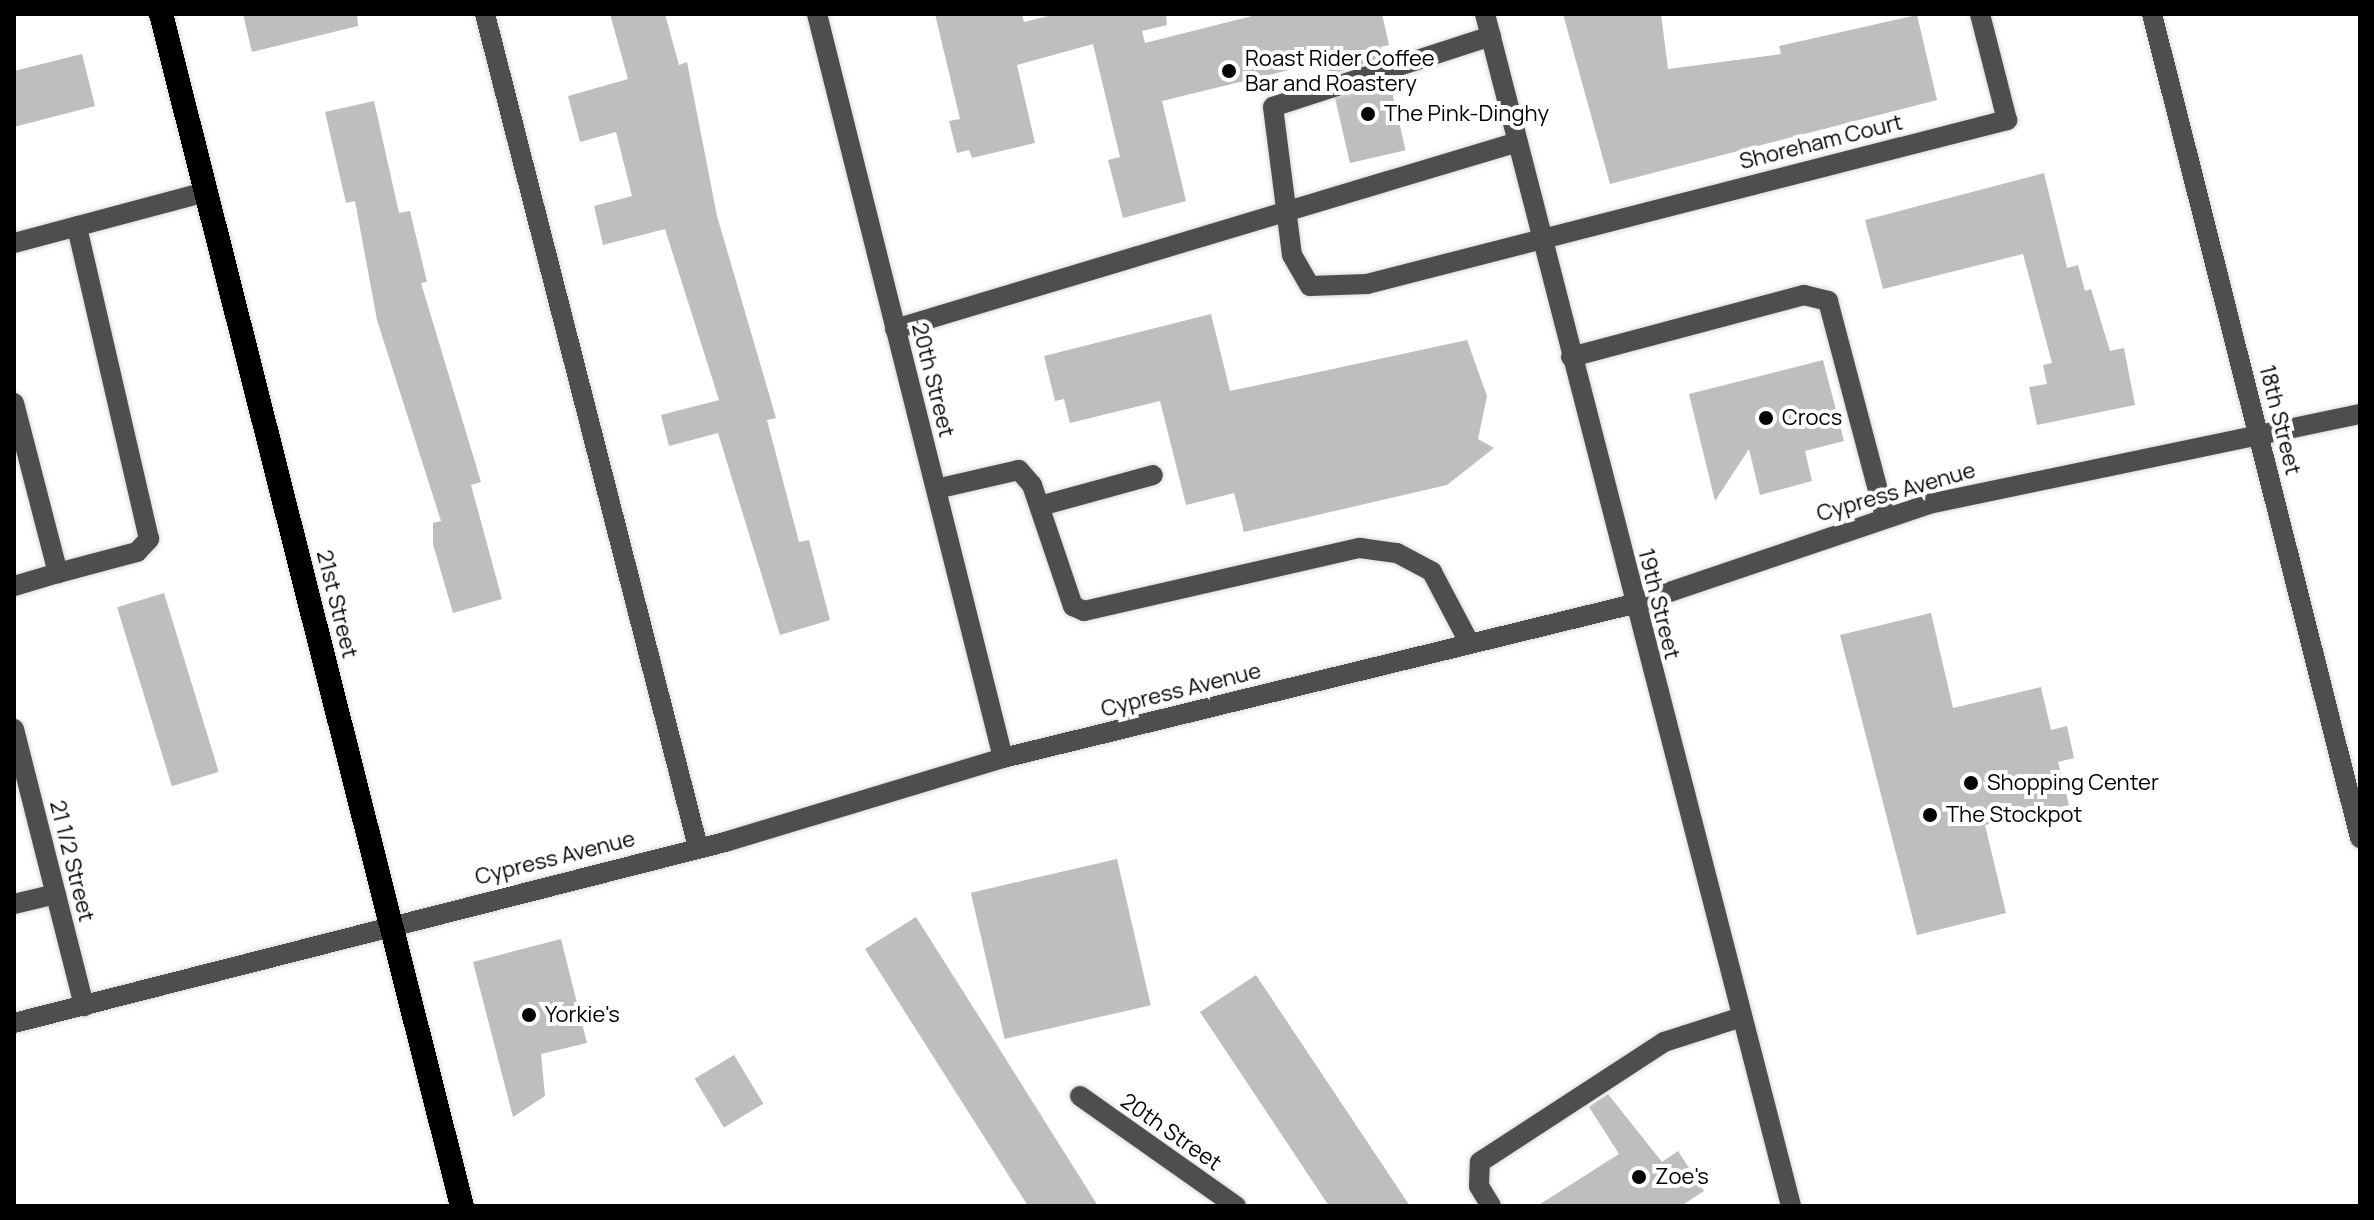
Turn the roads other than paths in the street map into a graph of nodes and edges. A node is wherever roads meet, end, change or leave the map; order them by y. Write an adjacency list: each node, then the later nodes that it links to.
1 (161, 14): 9 (highway, 21st Street)
2 (485, 14): 30 (street)
3 (817, 14): 14 (street, 20th Street)
4 (1485, 14): 7 (street, 19th Street)
5 (1980, 14): 12 (street, Shoreham Court)
6 (2152, 14): 18 (street, 18th Street)
7 (1491, 36): 8 (street, 19th Street); 10 (street)
8 (1518, 142): 10 (street); 12 (street, 19th Street)
9 (206, 192): 11 (street); 33 (highway, 21st Street)
10 (1285, 210): 12 (street); 14 (street)
11 (77, 226): 13 (street); 23 (street)
12 (1542, 237): 15 (street, 19th Street)
13 (14, 243)
14 (895, 329): 20 (street, 20th Street)
15 (1571, 357): 22 (street); 25 (street, 19th Street)
16 (14, 403): 23 (street)
17 (2360, 414): 18 (street, Cypress Avenue)
18 (2259, 434): 22 (street, Cypress Avenue); 29 (street, 18th Street)
19 (1153, 475): 21 (street)
20 (936, 489): 21 (street); 28 (street, 20th Street)
21 (1040, 506): 26 (street)
22 (1885, 517): 25 (street, Cypress Avenue)
23 (58, 573): 24 (street)
24 (14, 586)
25 (1634, 604): 26 (street, Cypress Avenue); 35 (street, 19th Street)
26 (1470, 644): 28 (street, Cypress Avenue)
27 (14, 729): 31 (street, 21 1/2 Street)
28 (1003, 758): 30 (street, Cypress Avenue)
29 (2360, 838)
30 (698, 847): 33 (street, Cypress Avenue)
31 (56, 894): 32 (street); 34 (street, 21 1/2 Street)
32 (14, 904)
33 (392, 923): 34 (street, Cypress Avenue); 38 (highway, 21st Street)
34 (84, 1006): 36 (street, Cypress Avenue)
35 (1742, 1017): 40 (street); 41 (street, 19th Street)
36 (14, 1023)
37 (1080, 1096): 39 (street, 20th Street)
38 (462, 1206)
39 (1236, 1206)
40 (1491, 1206)
41 (1791, 1206)

